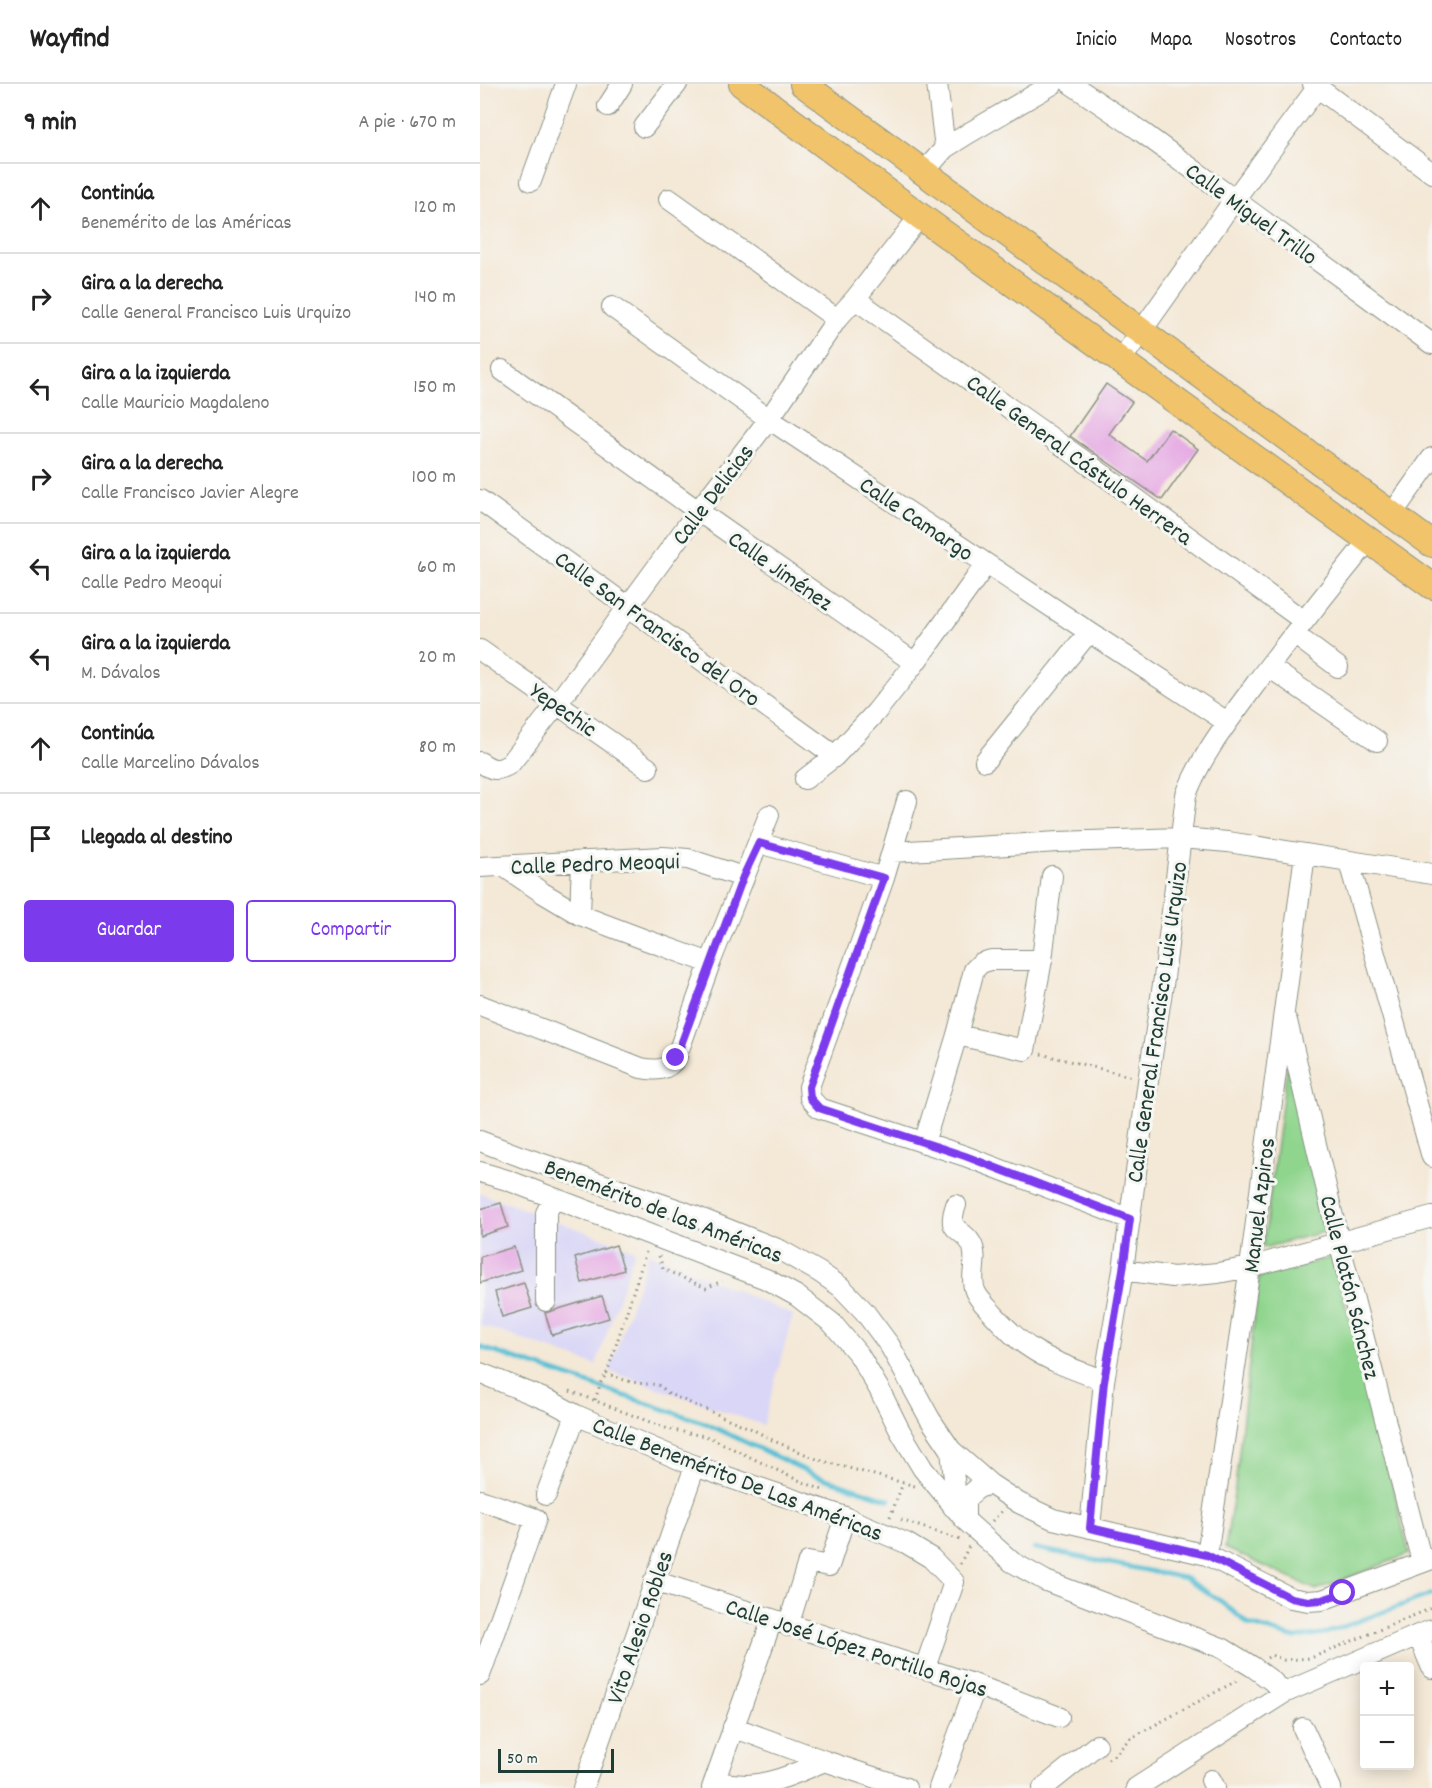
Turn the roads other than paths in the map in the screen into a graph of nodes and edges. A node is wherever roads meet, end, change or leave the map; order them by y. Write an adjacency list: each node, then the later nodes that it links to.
1 (566, 84): 15 (street)
2 (622, 84): 10 (street)
3 (676, 84): 11 (street)
4 (742, 84): 18 (main road)
5 (803, 84): 13 (main road)
6 (937, 84): 12 (street)
7 (1053, 84): 12 (street)
8 (1071, 84): 17 (street, Calle Miguel Trillo)
9 (1315, 86): 14 (street); 17 (street)
10 (608, 106)
11 (644, 128)
12 (945, 148): 13 (street)
13 (924, 172): 22 (main road)
14 (1432, 172)
15 (531, 181)
16 (669, 199): 21 (street)
17 (1234, 200): 22 (street); 23 (street, Calle Miguel Trillo)
18 (921, 216): 19 (street, Calle Delicias); 24 (main road)
19 (855, 299): 21 (street, Calle Delicias); 36 (street, Calle General Cástulo Herrera)
20 (612, 307): 26 (street, Calle Camargo)
21 (837, 319): 26 (street, Calle Delicias)
22 (1142, 330): 24 (street); 30 (main road)
23 (1432, 344)
24 (1121, 360): 31 (main road)
25 (502, 370): 29 (street, Calle Jiménez)
26 (769, 419): 29 (street, Calle Delicias); 33 (street, Calle Camargo)
27 (1432, 458): 30 (street)
28 (480, 500): 35 (street, Calle San Francisco del Oro)
29 (698, 512): 35 (street, Calle Delicias); 39 (street, Calle Jiménez)
30 (1392, 514): 32 (main road)
31 (1368, 541): 34 (main road); 36 (street, Calle General Francisco Luis Urquizo)
32 (1432, 544)
33 (986, 564): 37 (street, Calle Camargo); 39 (street)
34 (1432, 586)
35 (628, 607): 42 (street, Calle Delicias); 45 (street, Calle San Francisco del Oro)
36 (1299, 627): 40 (street, Calle General Francisco Luis Urquizo); 41 (street, Calle General Cástulo Herrera)
37 (1089, 632): 43 (street, Calle Camargo); 46 (street)
38 (480, 651): 42 (street, Yepechic)
39 (915, 663): 45 (street)
40 (1269, 667): 43 (street, Calle General Francisco Luis Urquizo); 44 (street)
41 (1338, 667)
42 (557, 704): 47 (street, Calle Delicias); 48 (street, Yepechic)
43 (1227, 722): 52 (street, Calle General Francisco Luis Urquizo)
44 (1377, 741)
45 (836, 756): 49 (street)
46 (986, 761)
47 (480, 762)
48 (648, 768)
49 (805, 780)
50 (906, 801): 54 (street)
51 (769, 815): 53 (street)
52 (1181, 838): 54 (street); 55 (street); 77 (street, Calle General Francisco Luis Urquizo)
53 (759, 843): 62 (street); 63 (street)
54 (892, 852): 63 (street)
55 (1305, 854): 57 (street); 68 (street, Manuel Azpiros)
56 (582, 861): 58 (street, Calle Pedro Meoqui); 62 (street, Calle Pedro Meoqui); 64 (street)
57 (1349, 862): 60 (street); 72 (street)
58 (503, 866): 59 (street, Calle Pedro Meoqui); 64 (street)
59 (480, 867)
60 (1432, 874)
61 (1052, 876): 65 (street)
62 (743, 877): 66 (street)
63 (884, 878): 71 (street)
64 (580, 915): 66 (street)
65 (1042, 960): 69 (street); 69 (street)
66 (710, 963): 67 (street)
67 (480, 1005)
68 (1285, 1011): 78 (street, Calle Platón Sánchez); 80 (street, Manuel Azpiros)
69 (957, 1035): 71 (street)
70 (480, 1140): 79 (street, Benemérito de las Américas)
71 (924, 1143): 77 (street)
72 (1432, 1157)
73 (480, 1172): 74 (street, Benemérito de las Américas)
74 (554, 1198): 82 (street, Benemérito de las Américas); 83 (street)
75 (956, 1205): 85 (street)
76 (1432, 1217): 78 (street)
77 (1130, 1219): 81 (street, Calle General Francisco Luis Urquizo)
78 (1339, 1242): 80 (street); 96 (street, Calle Platón Sánchez)
79 (780, 1250): 82 (street); 87 (street, Benemérito de las Américas)
80 (1250, 1267): 81 (street); 95 (street, Manuel Azpiros)
81 (1123, 1270): 85 (street, Calle General Francisco Luis Urquizo)
82 (766, 1279): 92 (street, Benemérito de las Américas)
83 (546, 1301)
84 (480, 1373): 86 (street, Calle Benemérito De Las Américas)
85 (1104, 1381): 94 (street, Calle General Francisco Luis Urquizo)
86 (576, 1415): 88 (street, Calle Benemérito De Las Américas); 90 (street)
87 (951, 1450): 89 (street, Benemérito de las Américas); 92 (street)
88 (695, 1466): 93 (street, Calle Benemérito De Las Américas); 97 (street, Vito Alesio Robles)
89 (990, 1484): 92 (street); 94 (street, Benemérito de las Américas)
90 (546, 1495)
91 (480, 1500): 102 (street)
92 (959, 1514): 104 (street, Benemérito de las Américas)
93 (845, 1517): 98 (street); 100 (street, Calle Benemérito De Las Américas)
94 (1090, 1528): 95 (street, Benemérito de las Américas)
95 (1207, 1555): 96 (street, Benemérito de las Américas)
96 (1427, 1561)
97 (654, 1581): 98 (street, Calle José López Portillo Rojas); 111 (street, Vito Alesio Robles)
98 (780, 1623): 100 (street, Calle José López Portillo Rojas); 106 (street)
99 (1425, 1632): 101 (street); 104 (street)
100 (925, 1668): 103 (street, Calle José López Portillo Rojas)
101 (1432, 1668)
102 (480, 1675)
103 (976, 1685): 105 (street, Calle José López Portillo Rojas); 113 (street)
104 (1284, 1694): 115 (street)
105 (1059, 1717)
106 (733, 1727): 109 (street); 110 (street)
107 (1303, 1728): 116 (street)
108 (1098, 1745): 114 (street)
109 (825, 1761): 110 (street); 112 (street)
110 (713, 1785)
111 (583, 1788)
112 (906, 1788)
113 (939, 1788)
114 (1043, 1788)
115 (1136, 1788)
116 (1331, 1788)

